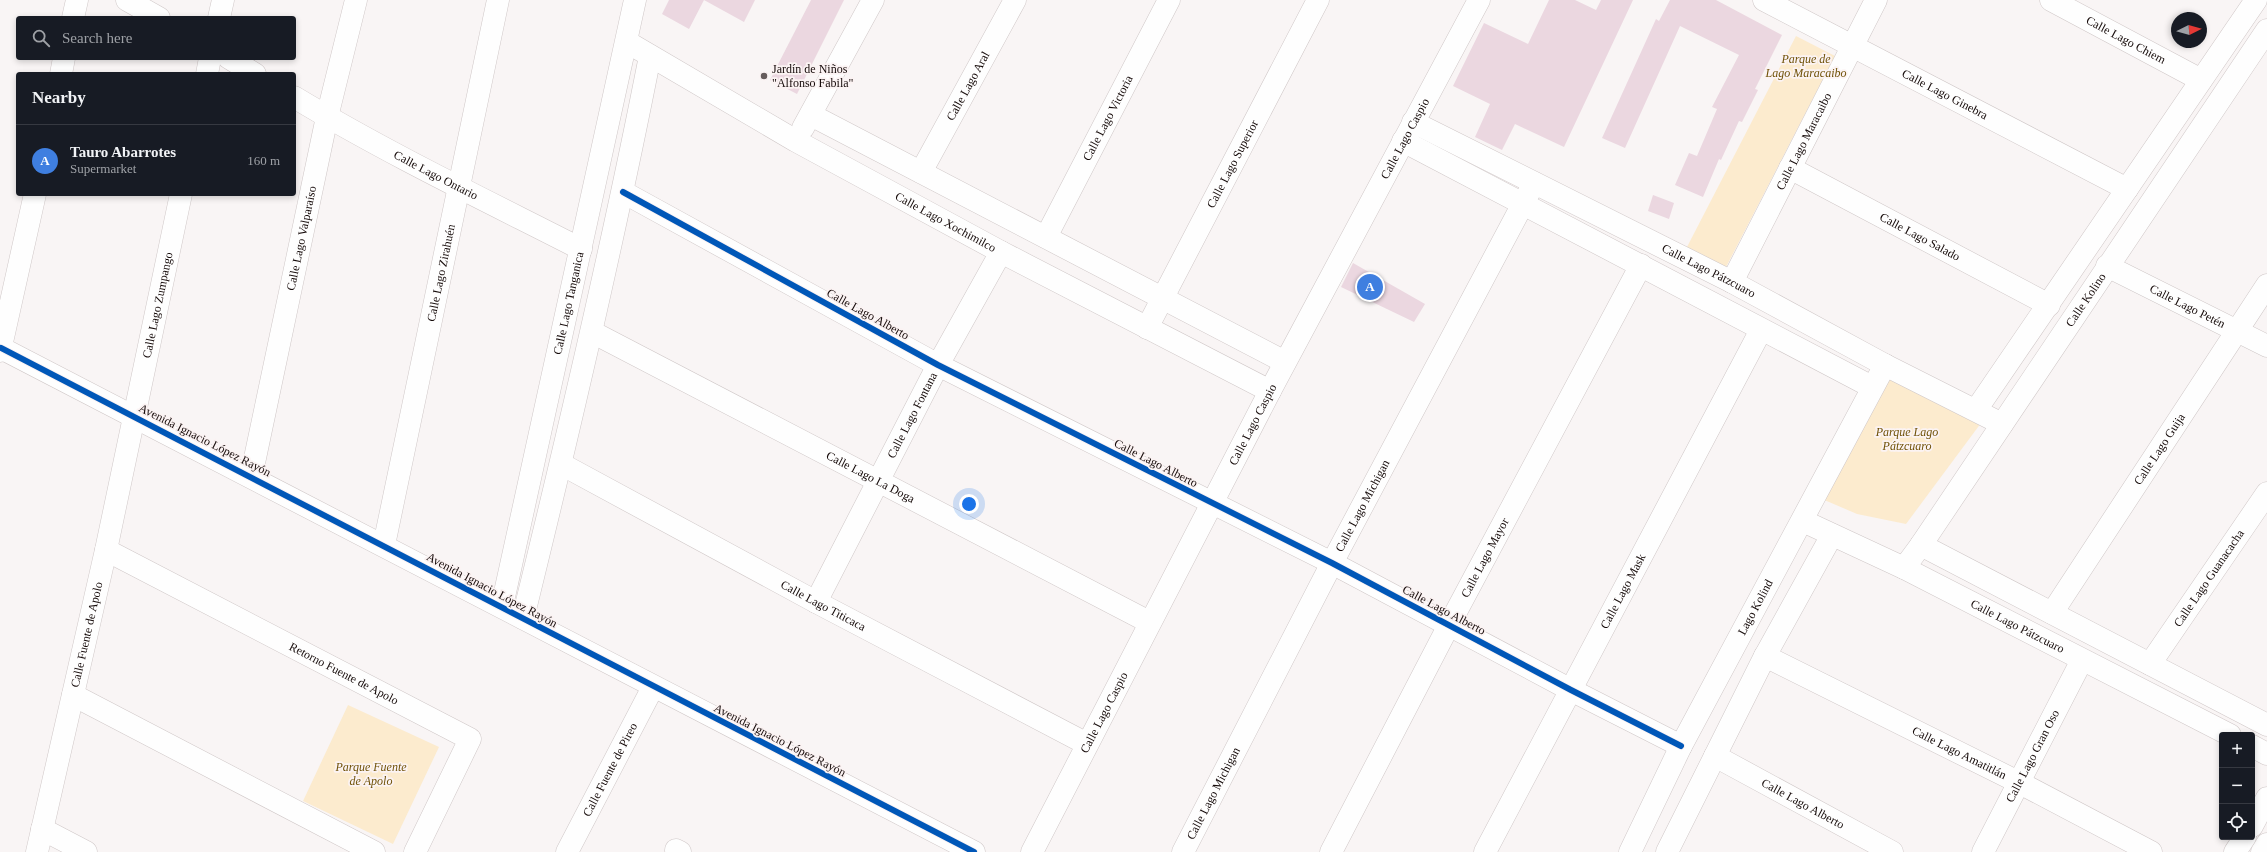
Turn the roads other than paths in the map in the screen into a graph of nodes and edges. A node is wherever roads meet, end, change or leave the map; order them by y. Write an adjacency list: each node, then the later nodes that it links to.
1 (77, 0): 16 (street)
2 (127, 0): 17 (street)
3 (223, 0): 18 (street)
4 (356, 0): 32 (street, Calle Lago Valparaíso)
5 (498, 0): 41 (street, Calle Lago Zirahuén)
6 (635, 0): 20 (street, Calle Lago Tanganica)
7 (873, 0): 31 (street)
8 (1015, 0): 39 (street, Calle Lago Aral)
9 (1169, 0): 49 (street, Calle Lago Victoria)
10 (1318, 0): 56 (street, Calle Lago Superior)
11 (1479, 0): 33 (street, Calle Lago Caspio)
12 (1764, 0): 21 (street, Calle Lago Ginebra)
13 (1876, 0): 21 (street, Calle Lago Maracaibo)
14 (2051, 0): 29 (street, Calle Lago Chiem)
15 (2256, 0): 29 (street)
16 (73, 16)
17 (155, 16)
18 (219, 16)
19 (2267, 30): 35 (street, Calle Kolino)
20 (627, 42): 22 (street, Calle Lago Xochimilco); 50 (street, Calle Lago Tanganica)
21 (1853, 45): 38 (street, Calle Lago Maracaibo); 42 (street, Calle Lago Ginebra)
22 (650, 56): 36 (street, Calle Lago Xochimilco); 43 (street)
23 (64, 60): 26 (street)
24 (210, 60): 27 (street)
25 (232, 60): 28 (street)
26 (61, 72)
27 (207, 72)
28 (253, 72)
29 (2201, 80): 34 (street)
30 (296, 98): 32 (street, Calle Lago Ontario)
31 (811, 115): 36 (street); 39 (street)
32 (327, 117): 41 (street, Calle Lago Ontario); 75 (street, Calle Lago Valparaíso)
33 (1413, 122): 37 (street, Calle Lago Caspio); 40 (street, Calle Lago Pátzcuaro)
34 (2171, 123): 35 (street); 42 (street)
35 (2193, 139): 53 (street, Calle Kolino)
36 (796, 141): 51 (street, Calle Lago Xochimilco)
37 (1403, 141): 46 (street); 65 (street, Calle Lago Caspio)
38 (1790, 168): 54 (street, Calle Lago Maracaibo); 57 (street, Calle Lago Salado)
39 (921, 172): 49 (street)
40 (1534, 183): 46 (street, Calle Lago Michigan); 47 (street, Calle Lago Pátzcuaro)
41 (458, 186): 50 (street, Calle Lago Ontario); 81 (street, Calle Lago Zirahuén)
42 (2127, 189): 57 (street)
43 (624, 192): 60 (street); 68 (street, Calle Lago Alberto)
44 (34, 196): 63 (street)
45 (181, 196): 72 (street, Calle Lago Zumpango)
46 (1523, 204): 48 (street); 84 (street, Calle Lago Michigan)
47 (1596, 214): 48 (street); 54 (street, Calle Lago Pátzcuaro)
48 (1586, 236): 52 (street)
49 (1046, 237): 56 (street)
50 (581, 249): 64 (street, Calle Lago Tanganica)
51 (1000, 252): 58 (street, Calle Lago Xochimilco); 68 (street, Calle Lago Fontana)
52 (1641, 265): 59 (street); 91 (street, Calle Lago Mayor)
53 (2107, 266): 61 (street, Calle Lago Petén); 73 (street, Calle Kolino)
54 (1732, 282): 66 (street, Calle Lago Pátzcuaro)
55 (2267, 285): 61 (street, Calle Lago Guija)
56 (1162, 298): 58 (street, Calle Lago Superior); 65 (street)
57 (2049, 305): 71 (street)
58 (1147, 328): 70 (street, Calle Lago Xochimilco)
59 (1761, 330): 69 (street); 97 (street, Calle Lago Mask)
60 (592, 332): 67 (street); 76 (street, Calle Lago La Doga)
61 (2236, 332): 62 (street, Calle Lago Petén); 88 (street, Calle Lago Guija)
62 (2267, 346)
63 (0, 349): 72 (street, Avenida Ignacio López Rayón)
64 (558, 356): 67 (street); 87 (street, Calle Lago Tanganica)
65 (1285, 362): 70 (street, Calle Lago Caspio)
66 (1885, 364): 69 (street, Lago Kolind); 71 (street, Calle Lago Pátzcuaro)
67 (584, 365): 74 (street)
68 (938, 365): 76 (street, Calle Lago Fontana); 78 (street, Calle Lago Alberto)
69 (1872, 387): 79 (street, Lago Kolind)
70 (1270, 391): 78 (street, Calle Lago Caspio)
71 (1976, 410): 73 (street, Calle Lago Pátzcuaro)
72 (135, 417): 75 (street, Avenida Ignacio López Rayón); 83 (street, Calle Fuente de Apolo)
73 (2002, 424): 82 (street, Calle Kolino)
74 (561, 464): 86 (street, Calle Lago Titicaca); 89 (street)
75 (251, 477): 81 (street, Avenida Ignacio López Rayón)
76 (880, 480): 86 (street, Calle Lago Fontana); 90 (street, Calle Lago La Doga)
77 (2267, 492): 94 (street, Calle Lago Guanacacha)
78 (1213, 504): 84 (street, Calle Lago Alberto); 90 (street, Calle Lago Caspio)
79 (1803, 521): 80 (street, Calle Lago Pátzcuaro); 102 (street, Lago Kolind)
80 (1832, 534): 85 (street, Calle Lago Pátzcuaro); 93 (street)
81 (384, 545): 87 (street, Avenida Ignacio López Rayón)
82 (1921, 545): 85 (street, Calle Kolino); 88 (street)
83 (106, 550): 98 (street, Calle Fuente de Apolo); 117 (street, Retorno Fuente de Apolo)
84 (1332, 563): 91 (street, Calle Lago Alberto); 121 (street, Calle Lago Michigan)
85 (1904, 568): 95 (street, Calle Lago Pátzcuaro)
86 (816, 602): 101 (street, Calle Lago Titicaca)
87 (502, 606): 89 (street, Avenida Ignacio López Rayón)
88 (2052, 613): 92 (street)
89 (523, 618): 96 (street, Avenida Ignacio López Rayón)
90 (1149, 622): 101 (street, Calle Lago Caspio)
91 (1449, 625): 97 (street, Calle Lago Alberto); 122 (street, Calle Lago Mayor)
92 (2114, 646): 94 (street); 95 (street, Calle Lago Gran Oso)
93 (1765, 656): 105 (street); 106 (street, Calle Lago Amatitlán)
94 (2150, 664): 99 (street)
95 (2092, 665): 100 (street, Calle Lago Pátzcuaro); 106 (street, Calle Lago Gran Oso)
96 (653, 687): 118 (street, Calle Fuente de Pireo); 119 (street, Avenida Ignacio López Rayón)
97 (1571, 690): 102 (street, Calle Lago Alberto); 123 (street, Calle Lago Mask)
98 (73, 695): 111 (street, Calle Fuente de Apolo); 116 (street)
99 (2267, 725)
100 (2224, 732)
101 (1087, 744): 120 (street, Calle Lago Caspio)
102 (1681, 746): 108 (street, Lago Kolind)
103 (2255, 748): 104 (street)
104 (2267, 754)
105 (1715, 756): 109 (street); 126 (street, Calle Lago Alberto)
106 (2018, 782): 127 (street, Calle Lago Gran Oso); 128 (street, Calle Lago Amatitlán)
107 (2267, 798): 110 (street)
108 (1655, 804): 109 (street); 124 (street, Lago Kolind)
109 (1683, 820): 125 (street)
110 (2255, 820)
111 (42, 829): 114 (street, Calle Fuente de Apolo); 115 (street)
112 (2242, 840): 129 (street)
113 (2267, 844): 130 (street)
114 (37, 852)
115 (86, 852)
116 (374, 852)
117 (415, 852)
118 (567, 852)
119 (974, 852)
120 (1032, 852)
121 (1183, 852)
122 (1331, 852)
123 (1485, 852)
124 (1630, 852)
125 (1667, 852)
126 (1892, 852)
127 (1983, 852)
128 (2151, 852)
129 (2235, 852)
130 (2262, 852)

